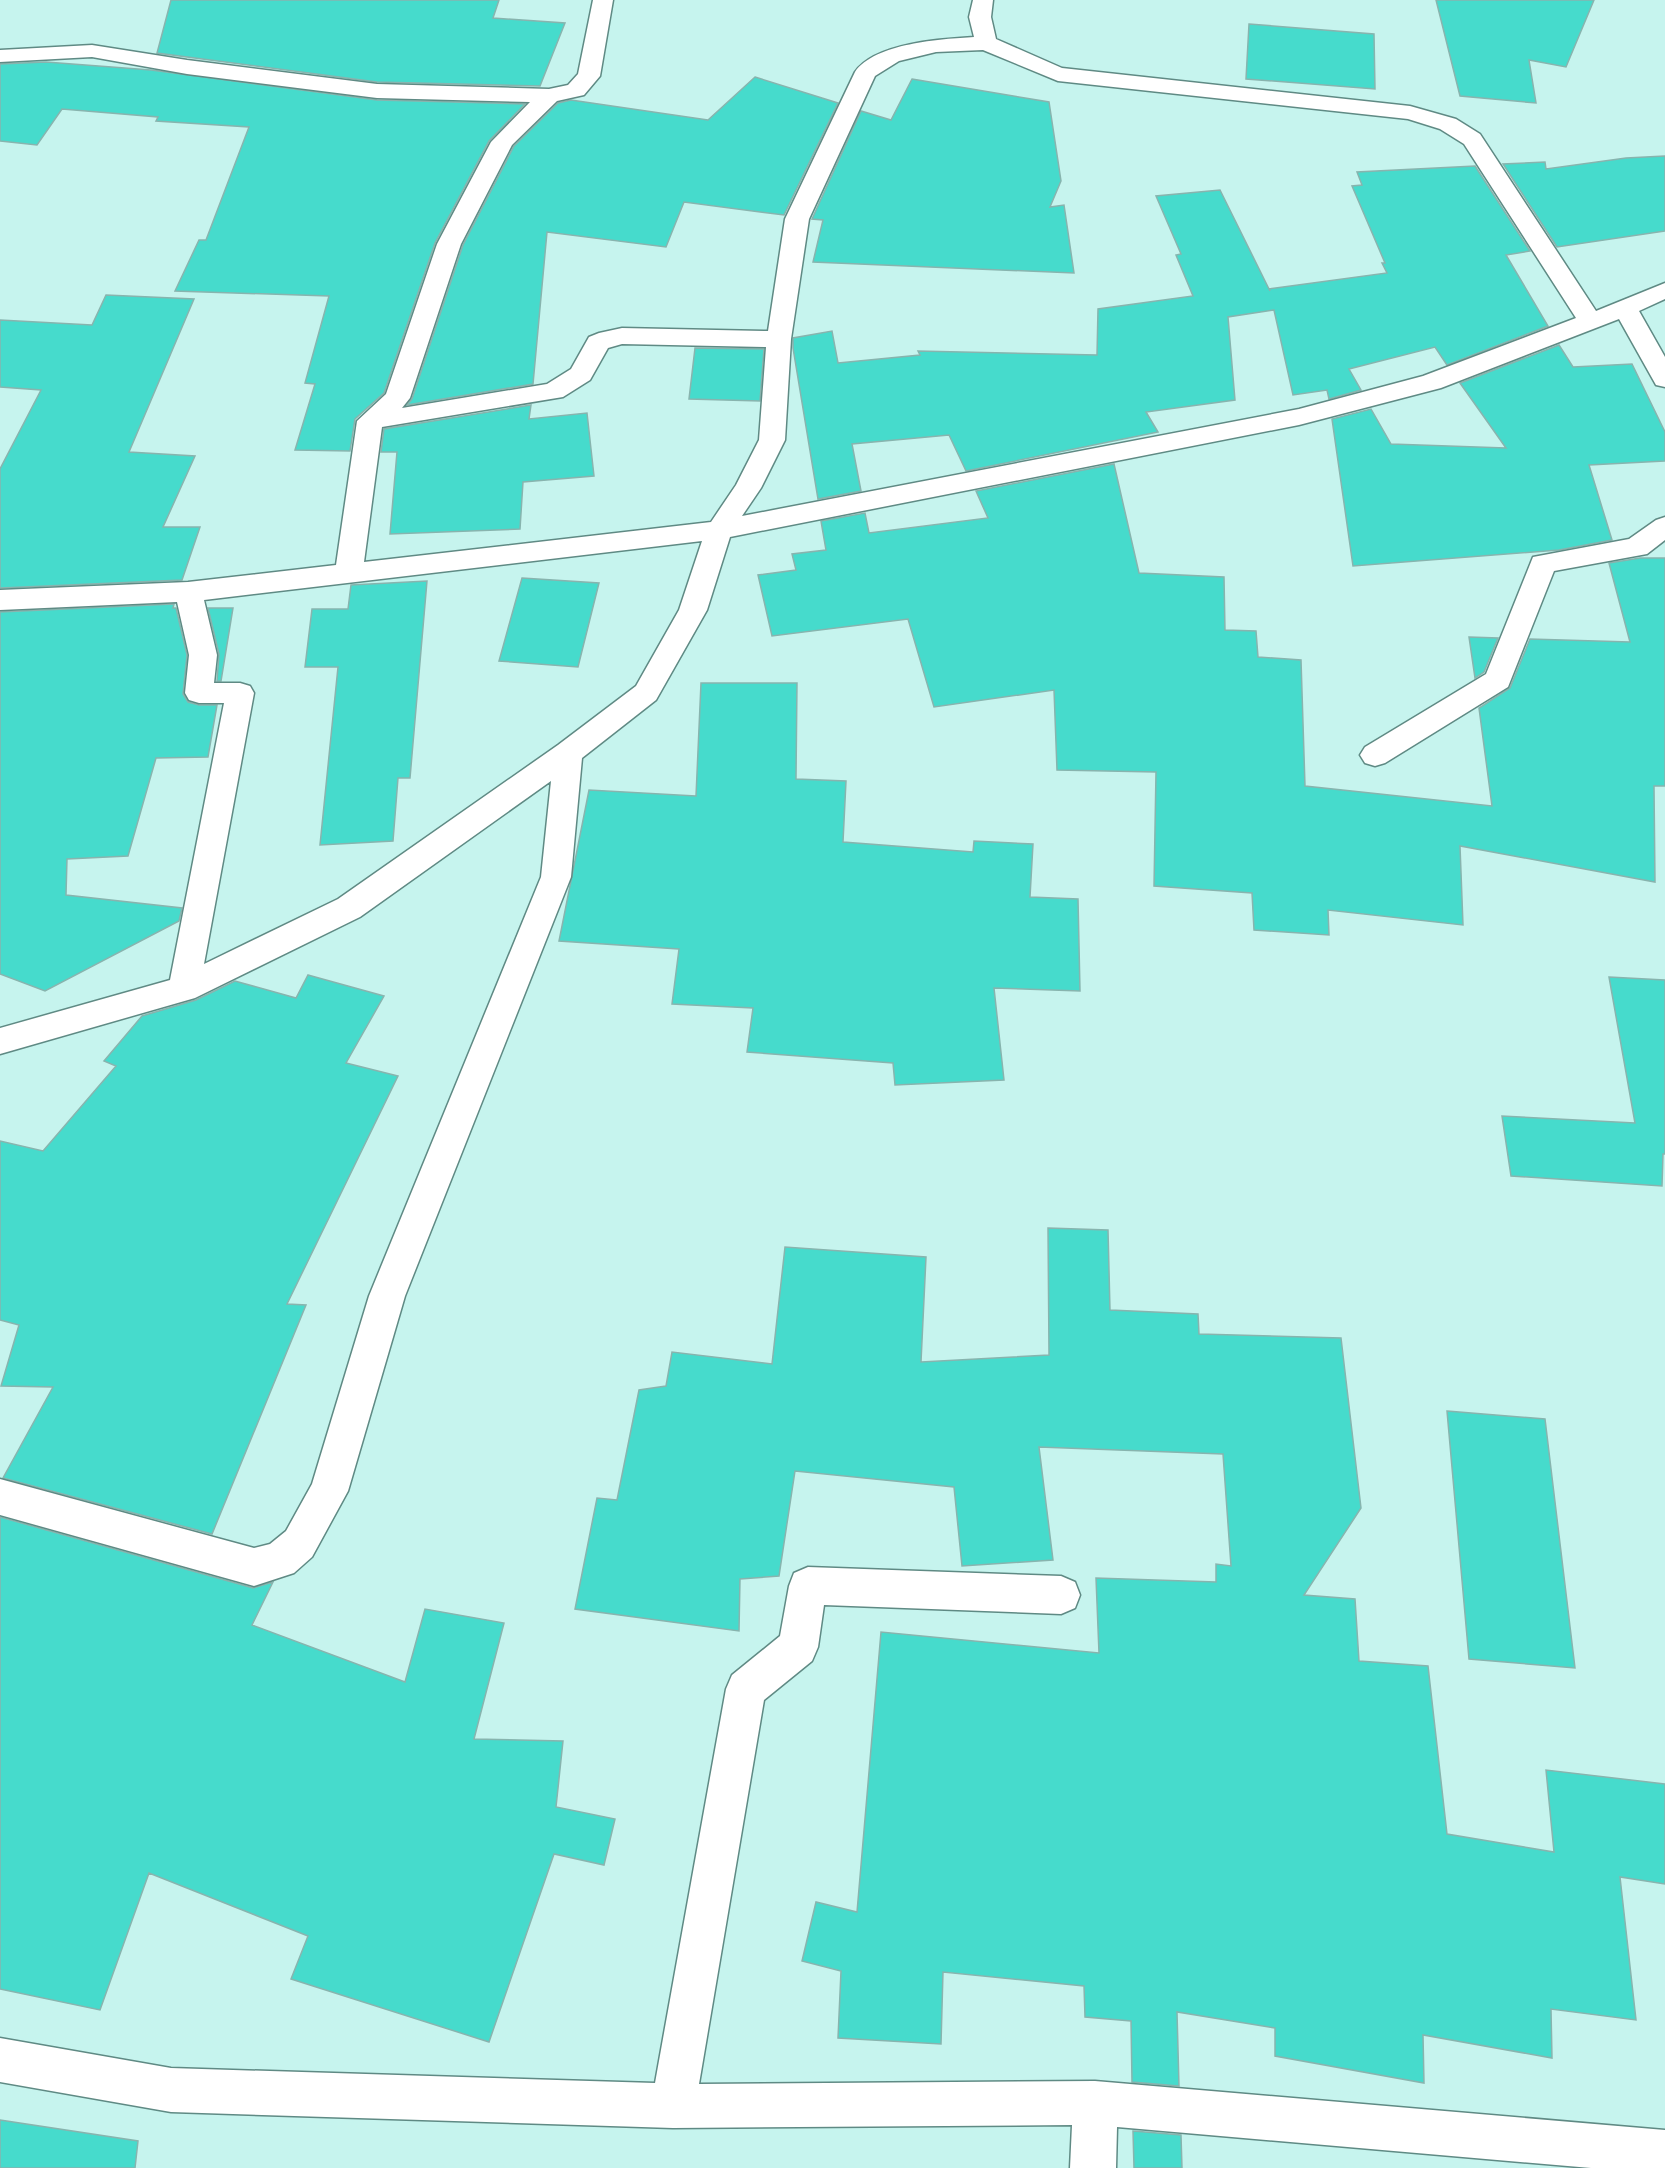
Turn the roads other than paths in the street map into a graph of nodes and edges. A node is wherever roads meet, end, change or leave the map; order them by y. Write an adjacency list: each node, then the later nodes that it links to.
1 (603, 0): 5 (street)
2 (983, 0): 3 (street)
3 (986, 43): 8 (street); 9 (street)
4 (0, 56): 5 (street)
5 (549, 96): 11 (street)
6 (1665, 290): 7 (street)
7 (1625, 308): 8 (street); 10 (street)
8 (1591, 322): 13 (street)
9 (779, 339): 11 (street); 13 (street)
10 (1665, 379)
11 (370, 421): 14 (street)
12 (1665, 526): 18 (street)
13 (719, 530): 14 (street); 17 (street)
14 (349, 573): 15 (street)
15 (188, 592): 16 (street); 19 (street)
16 (0, 600)
17 (568, 753): 19 (street); 21 (street)
18 (1375, 754)
19 (184, 989): 20 (street)
20 (0, 1041)
21 (0, 1497)
22 (1061, 1595): 25 (street)
23 (0, 2060): 25 (street)
24 (1095, 2103): 25 (street); 26 (street); 27 (street)
25 (674, 2106)
26 (1665, 2152)
27 (1093, 2168)

